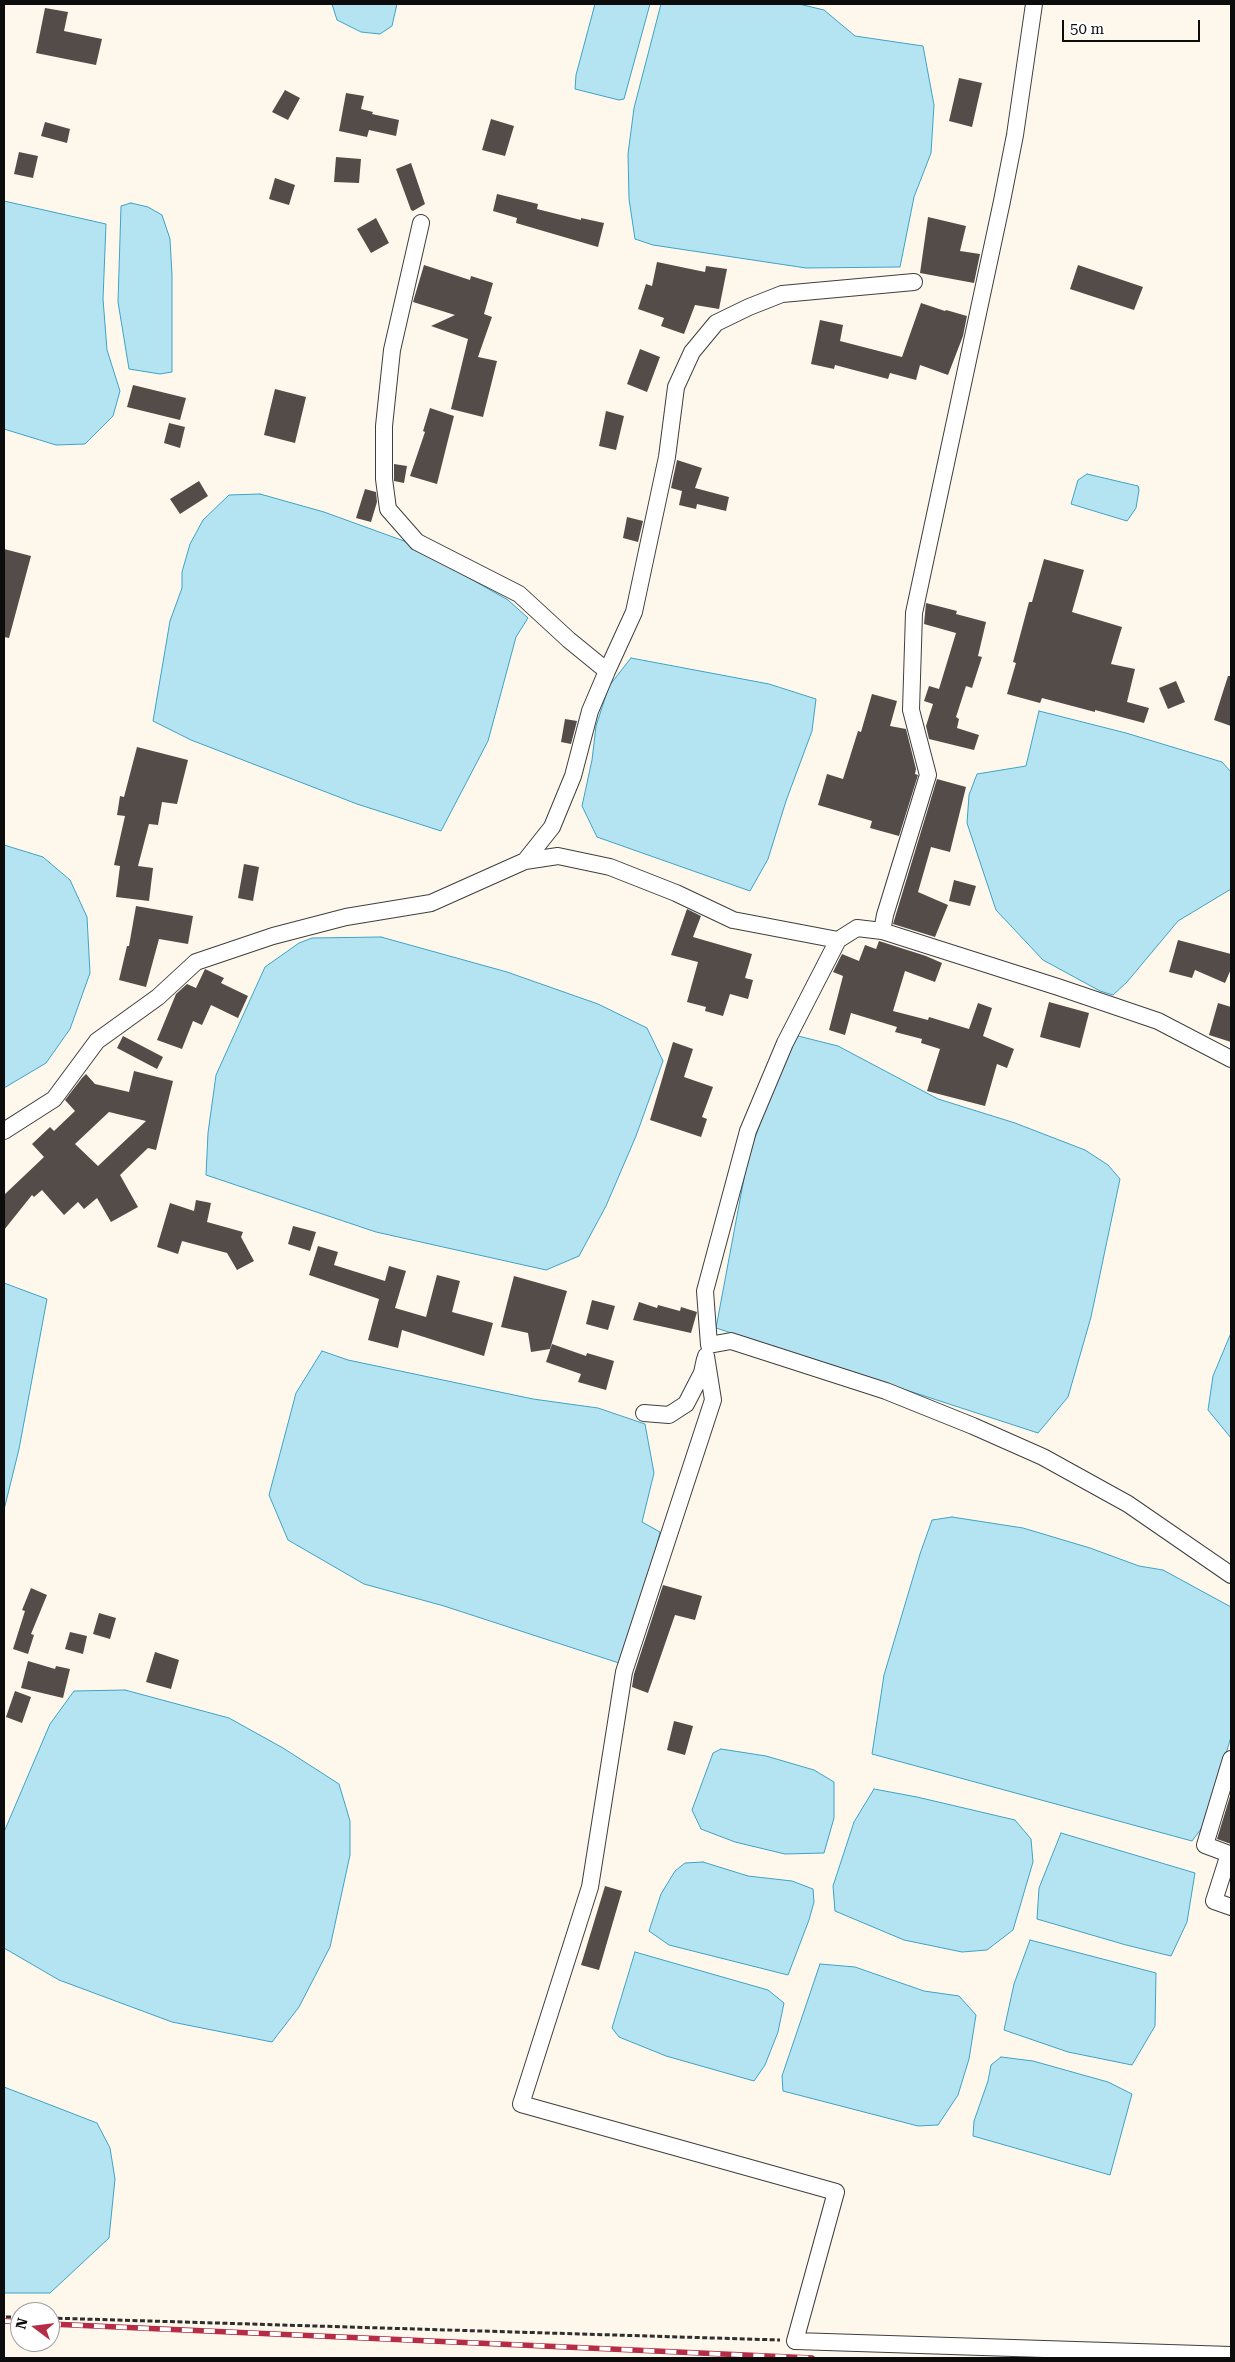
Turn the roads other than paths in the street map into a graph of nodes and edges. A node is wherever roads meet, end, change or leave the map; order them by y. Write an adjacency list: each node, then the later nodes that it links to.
1 (1034, 4): 6 (street)
2 (422, 222): 4 (street)
3 (914, 282): 4 (street)
4 (606, 672): 5 (street)
5 (525, 861): 7 (street); 9 (street)
6 (882, 931): 7 (street); 8 (street)
7 (838, 940): 10 (street)
8 (1231, 1059)
9 (4, 1131)
10 (707, 1350): 11 (street); 12 (street); 15 (street)
11 (644, 1413)
12 (1231, 1575)
13 (1231, 1760): 14 (street)
14 (1231, 1907)
15 (1231, 2355)

